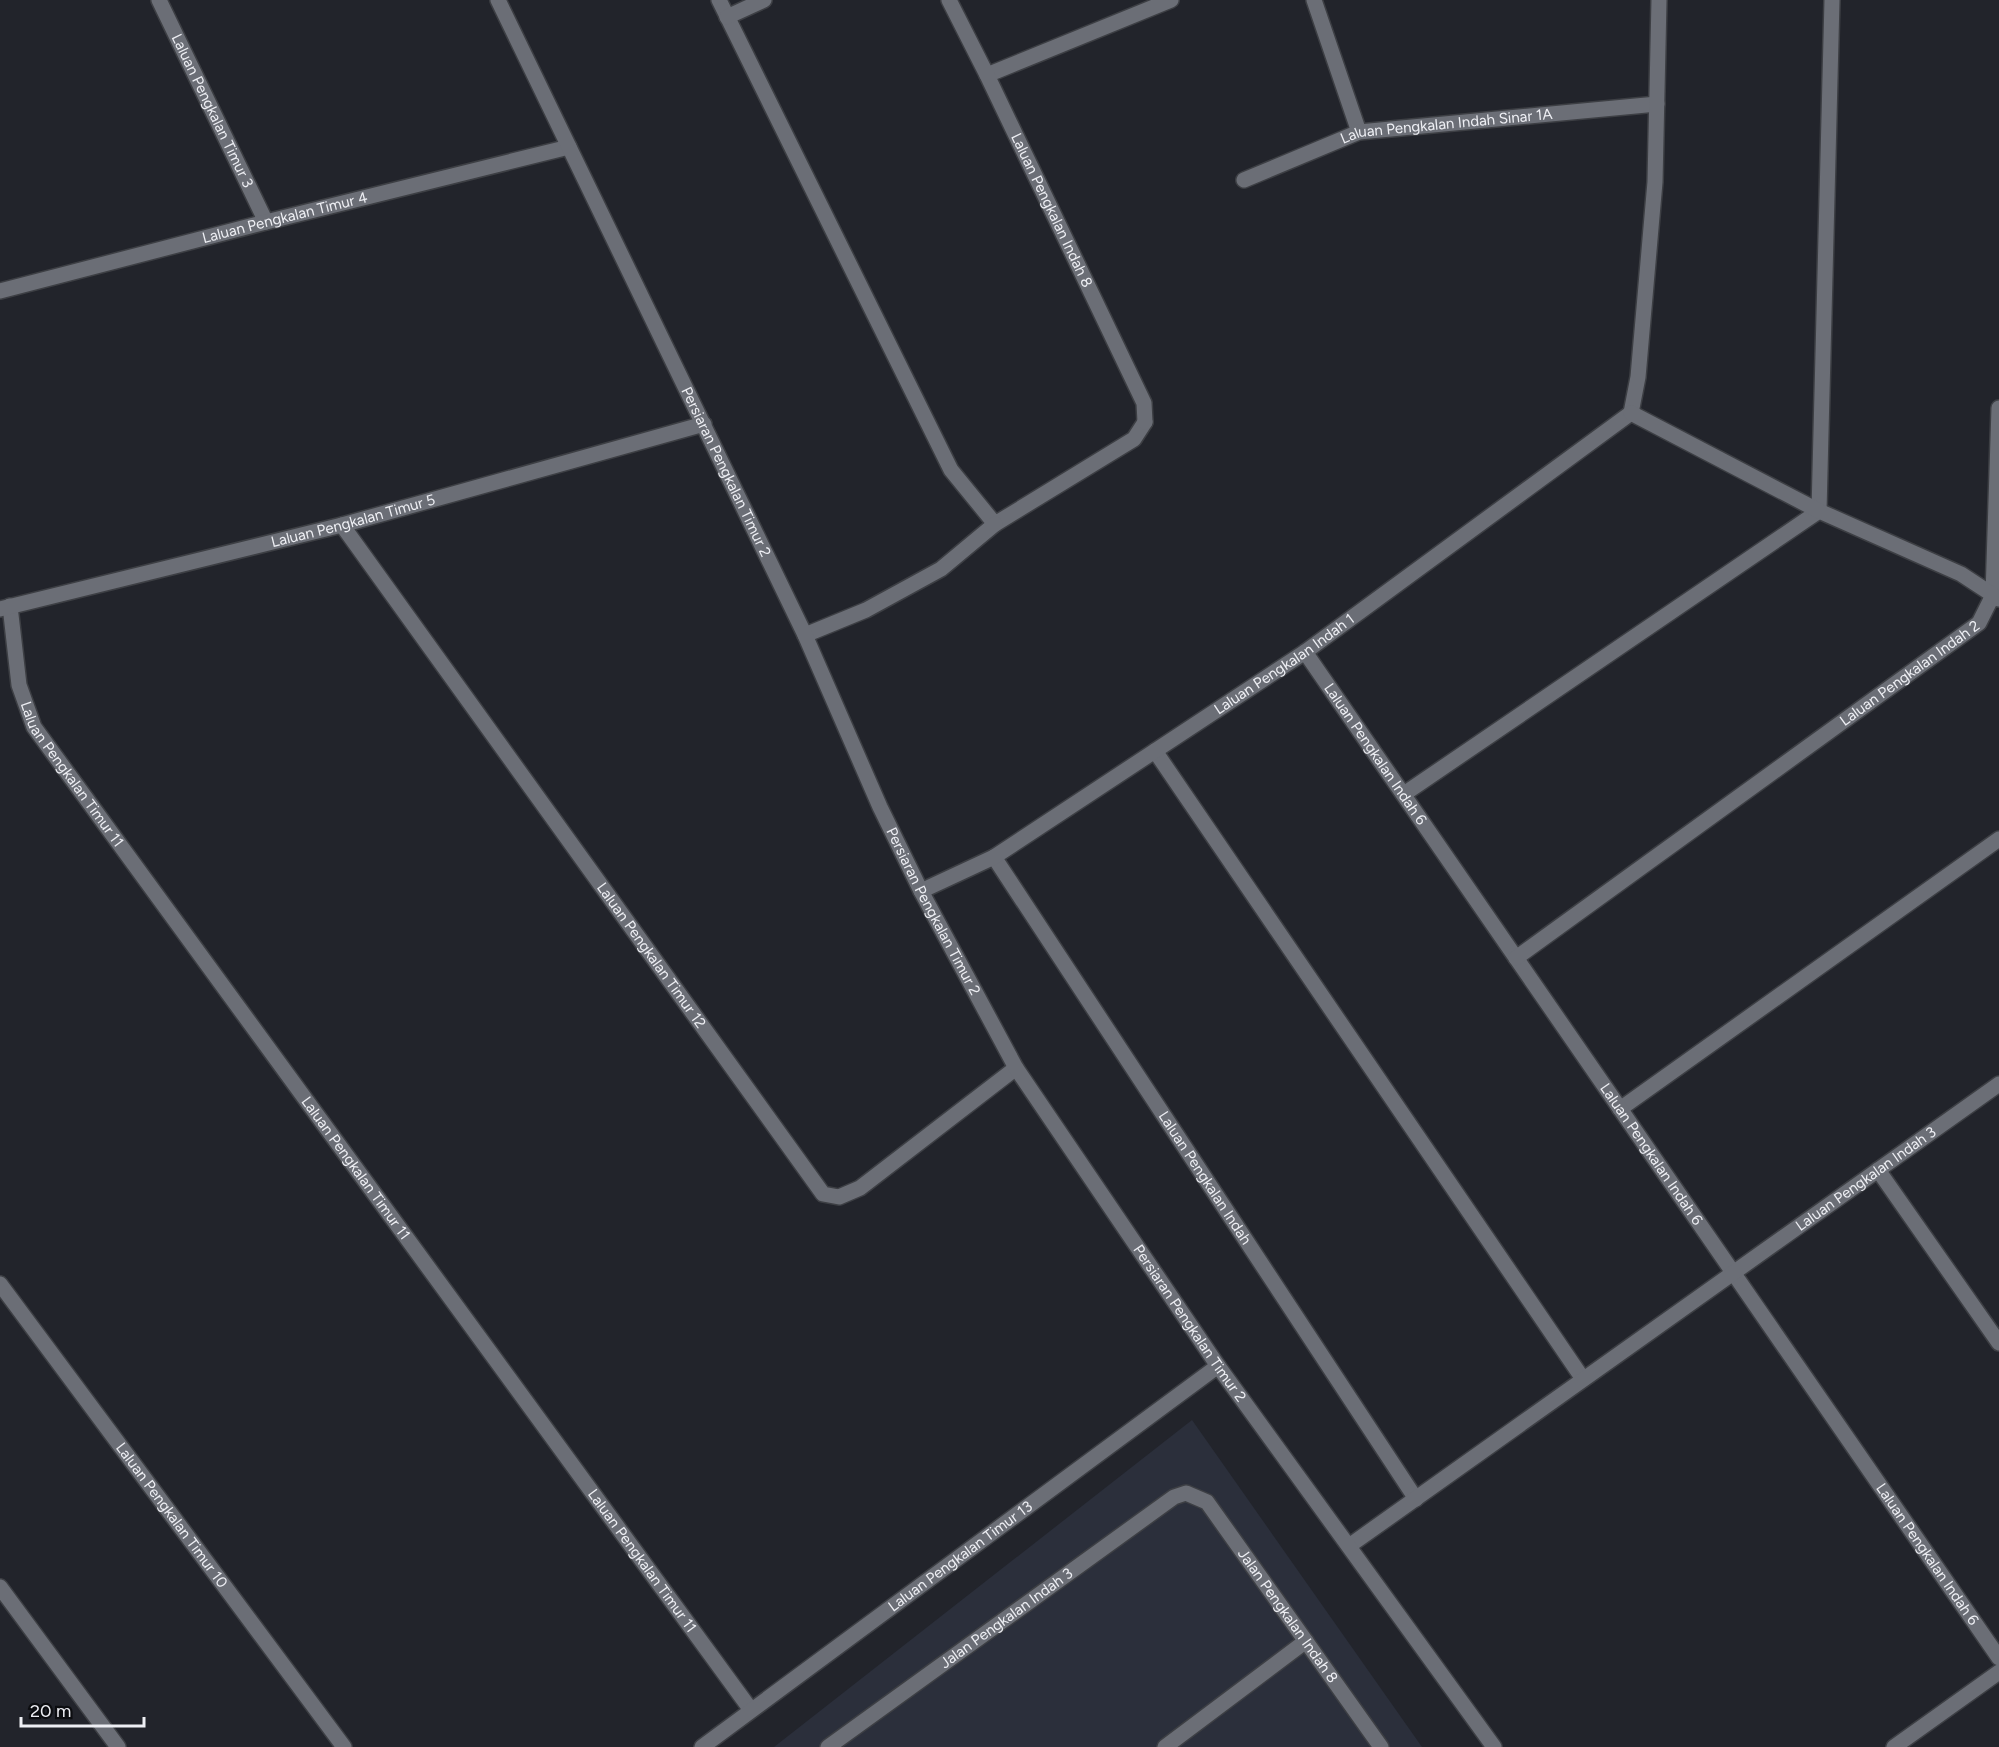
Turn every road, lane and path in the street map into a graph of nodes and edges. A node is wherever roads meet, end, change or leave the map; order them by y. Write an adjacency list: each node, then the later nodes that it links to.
1 (159, 0): 16 (street, Laluan Pengkalan Timur 3)
2 (498, 0): 14 (street, Persiaran Pengkalan Timur 2)
3 (719, 0): 10 (street)
4 (764, 0): 10 (street)
5 (949, 0): 11 (street, Laluan Pengkalan Indah 8)
6 (1171, 0): 11 (street)
7 (1314, 0): 13 (street)
8 (1659, 0): 12 (street)
9 (1832, 0): 21 (street)
10 (727, 17): 22 (street)
11 (987, 75): 22 (street, Laluan Pengkalan Indah 8)
12 (1657, 104): 13 (street, Laluan Pengkalan Indah Sinar 1A); 19 (street)
13 (1359, 132): 15 (street, Laluan Pengkalan Indah Sinar 1A)
14 (569, 147): 16 (street, Laluan Pengkalan Timur 4); 20 (street, Persiaran Pengkalan Timur 2)
15 (1244, 180)
16 (266, 222): 17 (street, Laluan Pengkalan Timur 4)
17 (0, 291)
18 (1999, 408): 24 (street)
19 (1631, 413): 21 (street); 27 (street, Laluan Pengkalan Indah 1)
20 (704, 424): 23 (street, Laluan Pengkalan Timur 5); 26 (street, Persiaran Pengkalan Timur 2)
21 (1819, 511): 24 (street); 29 (street)
22 (995, 524): 26 (street)
23 (342, 525): 25 (street, Laluan Pengkalan Timur 5); 34 (street, Laluan Pengkalan Timur 12)
24 (1996, 597): 33 (street, Laluan Pengkalan Indah 2)
25 (5, 608): 50 (street, Laluan Pengkalan Timur 11)
26 (805, 635): 32 (street, Persiaran Pengkalan Timur 2)
27 (1305, 652): 28 (street, Laluan Pengkalan Indah 1); 29 (street, Laluan Pengkalan Indah 6)
28 (1155, 751): 31 (street, Laluan Pengkalan Indah 1); 42 (street)
29 (1404, 794): 33 (street, Laluan Pengkalan Indah 6)
30 (1999, 839): 36 (street)
31 (994, 857): 32 (street, Laluan Pengkalan Indah 1); 44 (street, Laluan Pengkalan Indah)
32 (921, 891): 34 (street, Persiaran Pengkalan Timur 2)
33 (1516, 957): 36 (street, Laluan Pengkalan Indah 6)
34 (1016, 1068): 41 (street, Persiaran Pengkalan Timur 2)
35 (1999, 1084): 37 (street, Laluan Pengkalan Indah 3)
36 (1620, 1109): 38 (street, Laluan Pengkalan Indah 6)
37 (1878, 1170): 38 (street, Laluan Pengkalan Indah 3); 40 (street)
38 (1733, 1273): 42 (street, Laluan Pengkalan Indah 3); 48 (street, Laluan Pengkalan Indah 6)
39 (0, 1284): 52 (street, Laluan Pengkalan Timur 10)
40 (1999, 1342)
41 (1218, 1366): 45 (street, Persiaran Pengkalan Timur 2); 50 (street, Laluan Pengkalan Timur 13)
42 (1583, 1379): 44 (street, Laluan Pengkalan Indah 3)
43 (1186, 1494): 47 (street, Jalan Pengkalan Indah 8); 54 (street, Jalan Pengkalan Indah 3)
44 (1416, 1499): 45 (street, Laluan Pengkalan Indah 3)
45 (1349, 1546): 57 (street, Persiaran Pengkalan Timur 2)
46 (0, 1587): 51 (street)
47 (1306, 1641): 55 (street); 56 (street, Jalan Pengkalan Indah 8)
48 (1999, 1658)
49 (1999, 1672): 58 (street)
50 (751, 1710): 53 (street, Laluan Pengkalan Timur 13)
51 (118, 1747)
52 (344, 1747)
53 (702, 1747)
54 (828, 1747)
55 (1164, 1747)
56 (1381, 1747)
57 (1494, 1747)
58 (1894, 1747)

